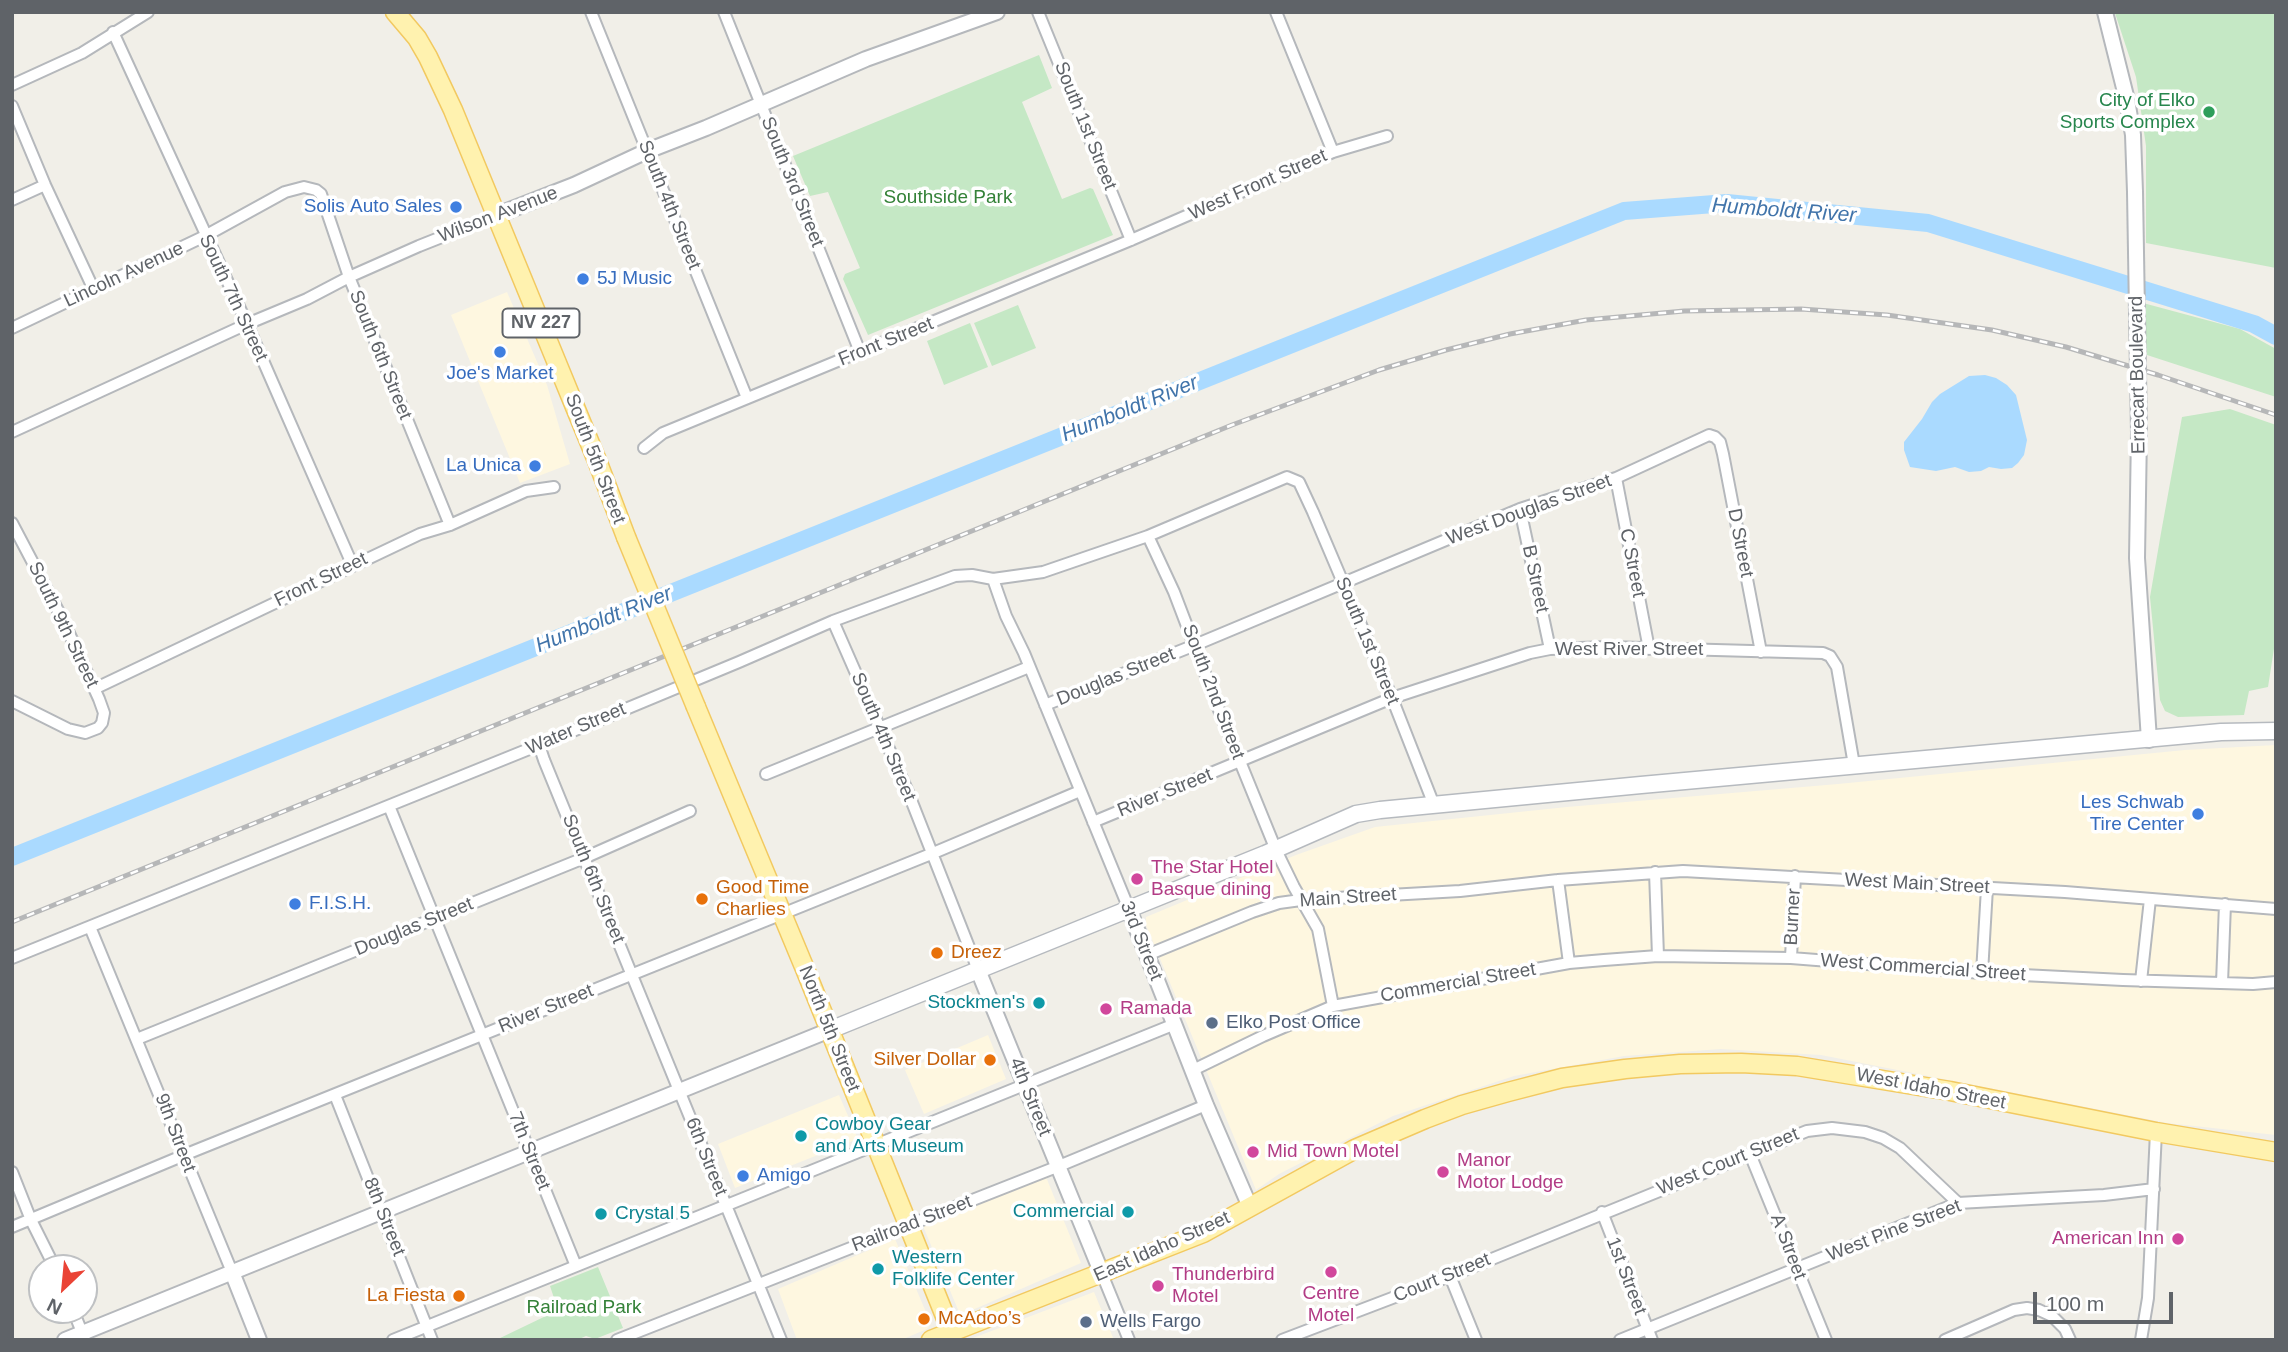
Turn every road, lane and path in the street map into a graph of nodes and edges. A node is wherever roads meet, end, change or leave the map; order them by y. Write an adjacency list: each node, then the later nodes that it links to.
1 (148, 12): 9 (street)
2 (395, 12): 19 (main road, South 5th Street / NV 227)
3 (592, 12): 14 (street, South 4th Street)
4 (724, 12): 11 (street, South 3rd Street)
5 (1038, 12): 21 (street, South 1st Street)
6 (1276, 12): 15 (street)
7 (2105, 12): 53 (street, Errecart Boulevard, bridge)
8 (992, 13): 11 (street, Wilson Avenue)
9 (113, 32): 10 (street); 20 (street, South 7th Street)
10 (12, 85)
11 (761, 104): 14 (street, Wilson Avenue); 26 (street, South 3rd Street)
12 (12, 106): 16 (street)
13 (1387, 136): 15 (street, West Front Street)
14 (647, 151): 19 (street, Wilson Avenue); 27 (street, South 4th Street)
15 (1333, 152): 21 (street, West Front Street)
16 (45, 185): 18 (street); 23 (street)
17 (310, 188): 20 (street, Lincoln Avenue); 22 (street, South 6th Street)
18 (12, 200)
19 (498, 215): 22 (street, Wilson Avenue); 75 (main road, South 5th Street / NV 227, bridge)
20 (205, 236): 23 (street, Lincoln Avenue); 24 (street, South 7th Street)
21 (1131, 240): 26 (street, Front Street)
22 (349, 277): 24 (street, Wilson Avenue); 36 (street, South 6th Street)
23 (93, 288): 25 (street, Lincoln Avenue)
24 (247, 324): 28 (street, Wilson Avenue); 38 (street, South 7th Street)
25 (12, 328)
26 (860, 352): 27 (street, Front Street)
27 (747, 398): 30 (street, Front Street)
28 (12, 432)
29 (1715, 437): 31 (street, West Douglas Street); 45 (street, D Street)
30 (644, 449)
31 (1616, 478): 34 (street, West Douglas Street); 44 (street, C Street)
32 (1295, 479): 37 (street, Water Street); 40 (street, South 1st Street)
33 (554, 487): 36 (street, Front Street)
34 (1520, 509): 40 (street, West Douglas Street); 43 (street, B Street)
35 (12, 523): 47 (street, South 9th Street)
36 (450, 526): 38 (street, Front Street)
37 (1148, 536): 39 (street, Water Street); 42 (street, South 2nd Street)
38 (352, 564): 47 (street, Front Street)
39 (993, 579): 41 (street, Water Street); 46 (street)
40 (1342, 583): 42 (street, Douglas Street); 48 (street, South 1st Street)
41 (833, 621): 51 (street, South 4th Street); 54 (street, Water Street)
42 (1195, 645): 50 (street, Douglas Street); 55 (street, South 2nd Street)
43 (1550, 649): 44 (street, West River Street); 48 (street, West River Street)
44 (1649, 649): 45 (street, West River Street)
45 (1761, 652): 56 (street, West River Street)
46 (1029, 667): 50 (street); 51 (street)
47 (94, 689): 49 (street, South 9th Street)
48 (1392, 698): 55 (street, River Street); 59 (street, South 1st Street)
49 (12, 701)
50 (1045, 705): 58 (street)
51 (881, 727): 57 (street); 64 (street, South 4th Street)
52 (2276, 731): 53 (main road)
53 (2149, 740): 56 (main road)
54 (539, 745): 60 (street, Water Street); 65 (street, South 6th Street)
55 (1240, 762): 62 (street, River Street); 63 (street, South 2nd Street)
56 (1854, 765): 59 (main road)
57 (766, 774)
58 (1080, 791): 62 (street, 3rd Street); 64 (street, River Street)
59 (1434, 805): 63 (main road)
60 (389, 806): 76 (street); 77 (street, Water Street)
61 (690, 811): 65 (street, Douglas Street)
62 (1093, 822): 73 (street, 3rd Street)
63 (1276, 850): 71 (street, South 2nd Street); 73 (main road)
64 (931, 854): 75 (street, River Street); 83 (street, 4th Street)
65 (584, 858): 76 (street, Douglas Street); 85 (street, South 6th Street)
66 (1655, 872): 67 (street, West Main Street); 68 (street, West Main Street); 79 (street)
67 (1795, 876): 69 (street, West Main Street); 81 (street, Burner)
68 (1558, 880): 71 (street, Main Street); 82 (street)
69 (1987, 888): 70 (street, West Main Street); 84 (street)
70 (2150, 898): 72 (street, West Main Street); 86 (street)
71 (1301, 900): 78 (street, Main Street); 89 (street, South 2nd Street)
72 (2225, 904): 74 (street, West Main Street); 88 (street)
73 (1129, 909): 78 (street, 3rd Street); 83 (main road)
74 (2276, 909)
75 (782, 914): 85 (street, River Street); 91 (main road, North 5th Street / NV 227)
76 (435, 918): 92 (street); 93 (street, Douglas Street)
77 (89, 927): 80 (street, Water Street); 93 (street, 9th Street)
78 (1147, 955): 90 (street, 3rd Street)
79 (1658, 956): 81 (street, West Commercial Street); 82 (street, West Commercial Street)
80 (12, 958)
81 (1791, 958): 84 (street, West Commercial Street)
82 (1569, 963): 89 (street, Commercial Street)
83 (978, 970): 91 (main road); 96 (street, 4th Street)
84 (1982, 973): 86 (street, West Commercial Street)
85 (632, 974): 92 (street, River Street); 97 (street, 6th Street)
86 (2141, 981): 88 (street, West Commercial Street)
87 (2276, 982): 88 (street, West Commercial Street)
88 (2222, 983)
89 (1333, 1006): 94 (street, Commercial Street)
90 (1175, 1024): 94 (street, 3rd Street); 96 (street)
91 (830, 1030): 97 (street); 101 (main road, North 5th Street / NV 227)
92 (482, 1035): 98 (street, River Street); 102 (street, 7th Street)
93 (137, 1039): 105 (street, 9th Street)
94 (1193, 1070): 99 (street, 3rd Street)
95 (1584, 1075): 100 (main road, West Idaho Street); 111 (main road, East Idaho Street)
96 (1025, 1084): 101 (street); 106 (street, 4th Street)
97 (680, 1091): 102 (street); 110 (street, 6th Street)
98 (335, 1094): 105 (street, River Street); 112 (street, 8th Street)
99 (1206, 1105): 106 (street, Railroad Street); 111 (street, 3rd Street)
100 (2155, 1132): 103 (main road, West Idaho Street); 108 (street)
101 (876, 1145): 110 (street); 115 (main road, North 5th Street / NV 227)
102 (530, 1152): 112 (street); 118 (street, 7th Street)
103 (2276, 1152)
104 (1750, 1154): 109 (street, West Court Street); 113 (street, West Court Street); 119 (street, A Street)
105 (183, 1156): 114 (street, River Street); 120 (street, 9th Street)
106 (1059, 1166): 115 (street, Railroad Street); 121 (street, 4th Street)
107 (12, 1172): 114 (street)
108 (2154, 1189): 109 (street, West Pine Street); 143 (street)
109 (1958, 1203): 119 (street, West Pine Street)
110 (725, 1205): 118 (street); 123 (street, 6th Street)
111 (1250, 1207): 121 (main road, East Idaho Street)
112 (382, 1211): 120 (street); 124 (street, 8th Street)
113 (1602, 1212): 122 (street, Court Street); 125 (street, 1st Street)
114 (31, 1220): 116 (street, River Street); 117 (street)
115 (908, 1225): 123 (street, Railroad Street); 127 (main road, North 5th Street / NV 227)
116 (12, 1227)
117 (48, 1254)
118 (576, 1266): 124 (street)
119 (1796, 1268): 125 (street, West Pine Street); 140 (street, A Street)
120 (232, 1272): 126 (street); 130 (street, 9th Street)
121 (1102, 1274): 127 (main road, East Idaho Street); 136 (street, 4th Street)
122 (1450, 1276): 128 (street, Court Street); 138 (street)
123 (758, 1284): 133 (street, Railroad Street); 134 (street, 6th Street)
124 (427, 1326): 131 (street); 132 (street, 8th Street)
125 (1649, 1334): 139 (street, West Pine Street)
126 (83, 1336): 129 (street)
127 (953, 1336): 135 (main road, East Idaho Street)
128 (1301, 1336): 137 (street, Court Street)
129 (65, 1340)
130 (259, 1340)
131 (393, 1340)
132 (432, 1340)
133 (617, 1340)
134 (781, 1340)
135 (931, 1340)
136 (1129, 1340)
137 (1282, 1340)
138 (1476, 1340)
139 (1620, 1340)
140 (1826, 1340)
141 (1945, 1340): 142 (street)
142 (2070, 1340)
143 (2141, 1340)

